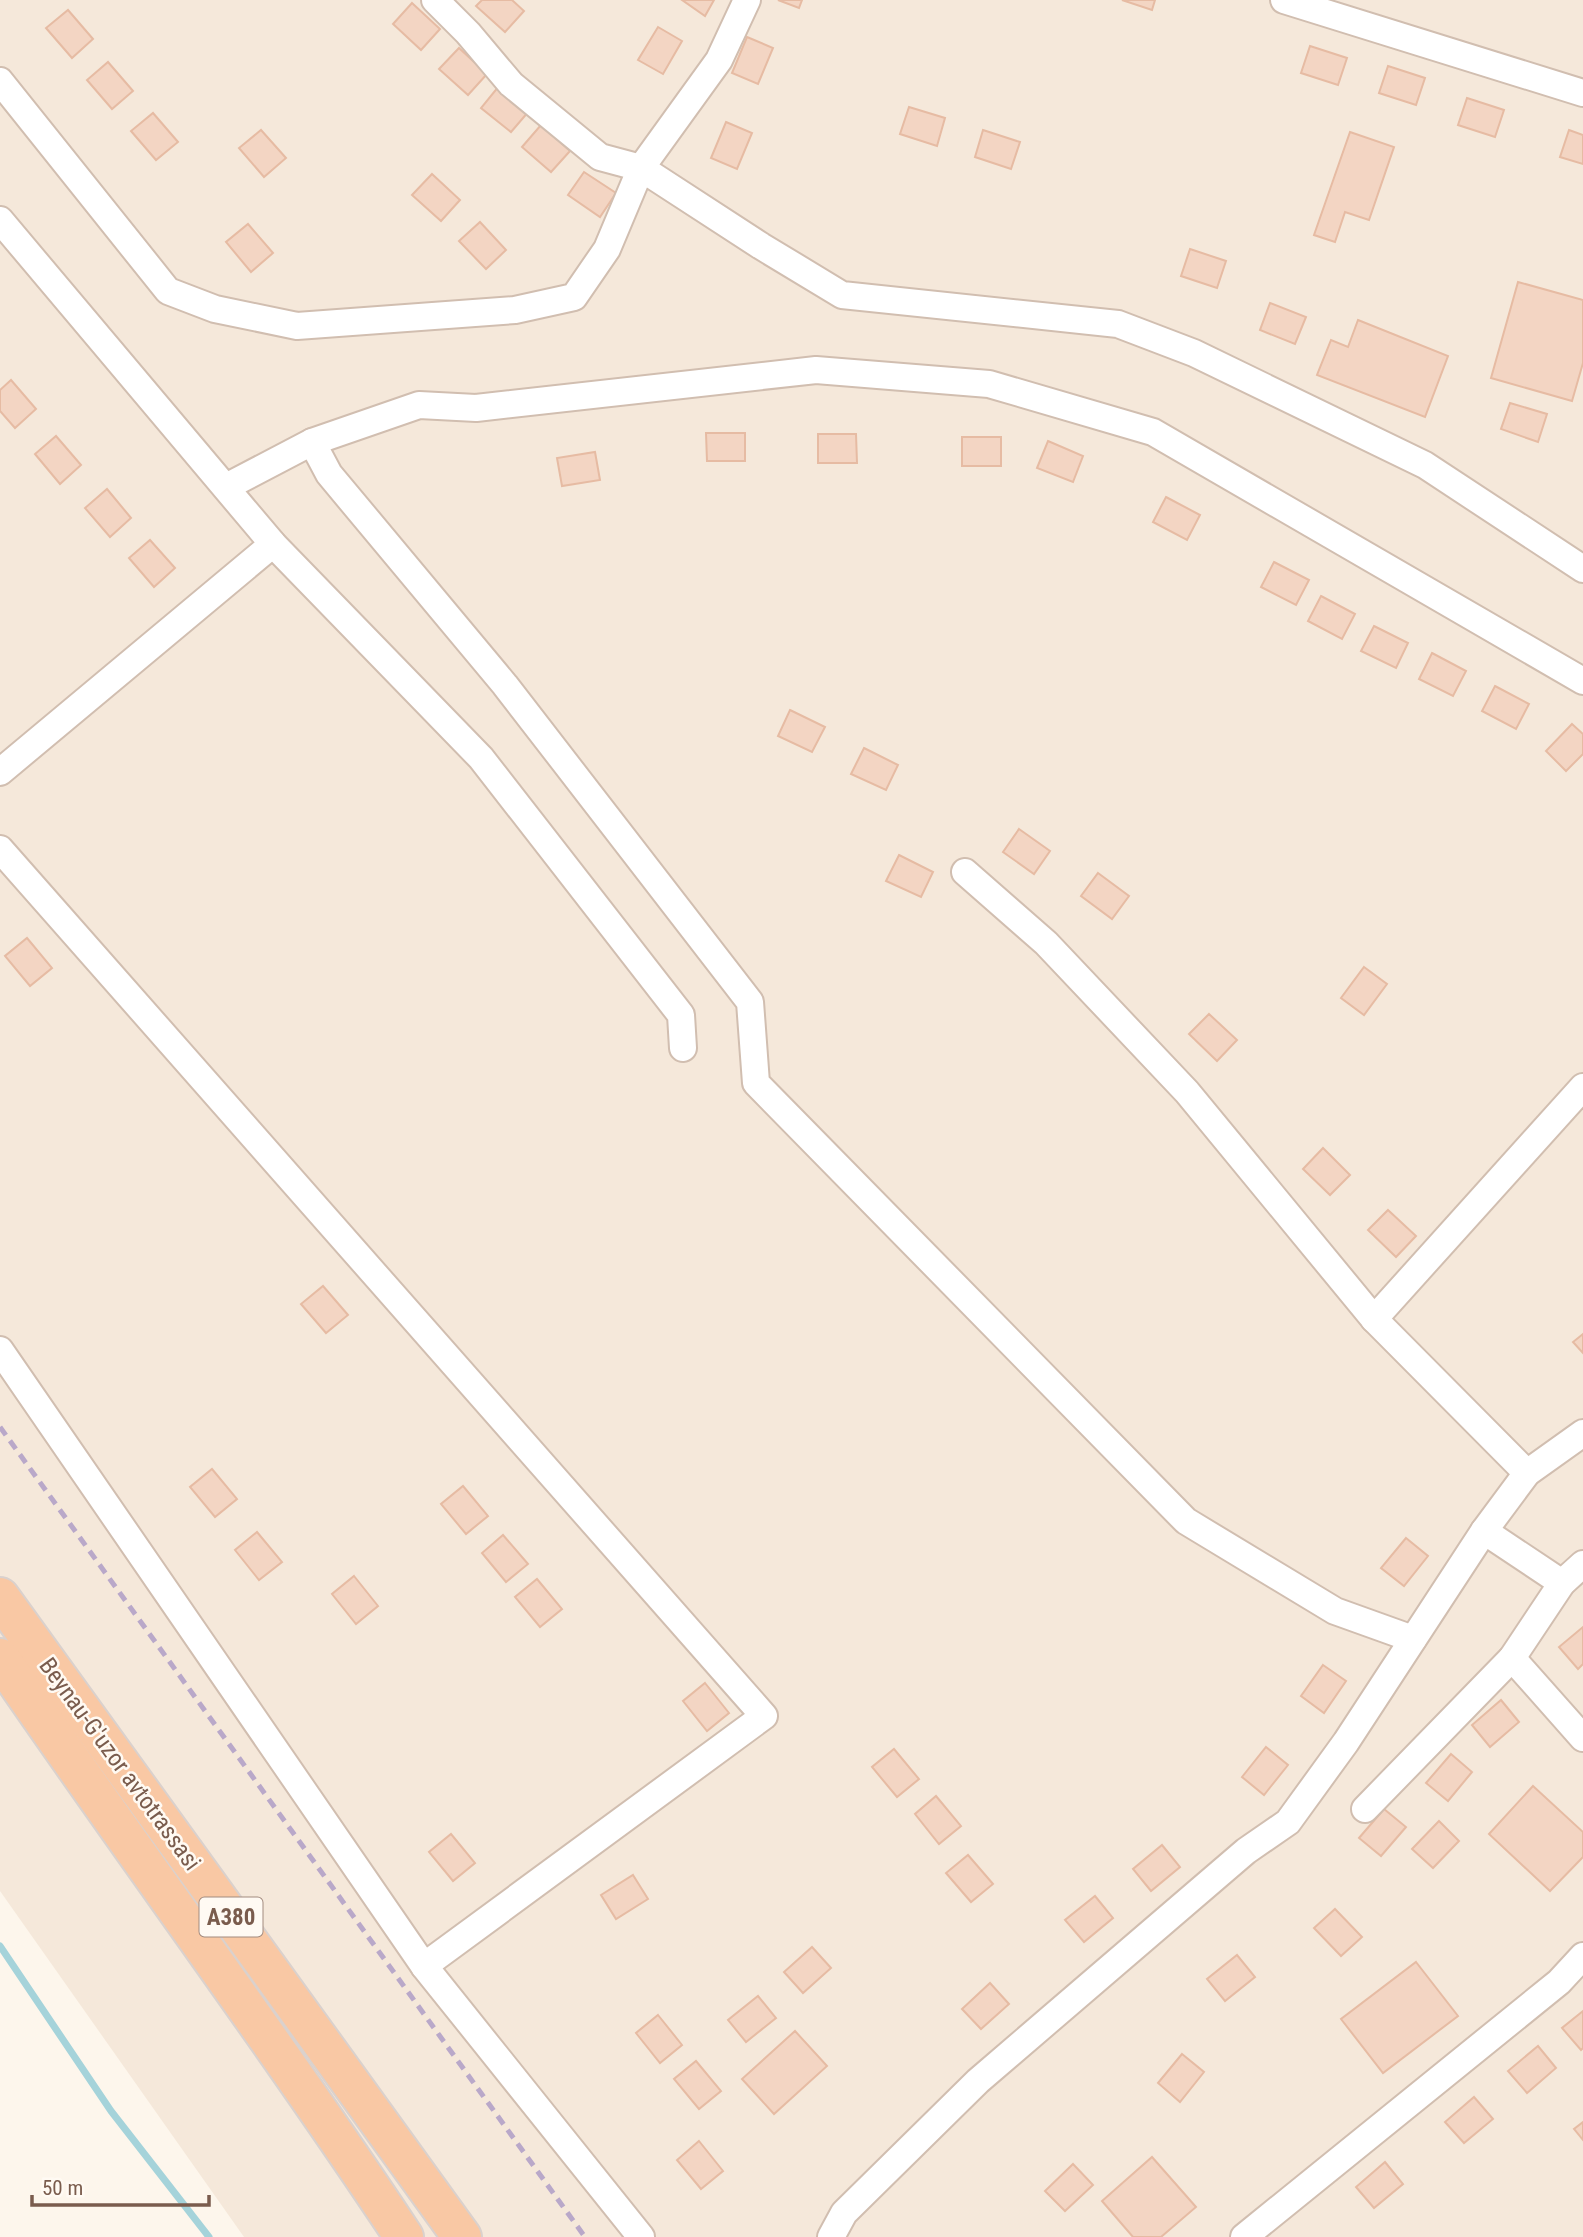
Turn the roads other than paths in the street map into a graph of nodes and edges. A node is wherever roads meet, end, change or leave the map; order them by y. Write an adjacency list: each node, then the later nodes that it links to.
1 (435, 0): 6 (street)
2 (747, 0): 6 (street)
3 (1284, 0): 5 (street)
4 (0, 81): 6 (street)
5 (1583, 93)
6 (641, 169): 11 (street)
7 (0, 220): 9 (street)
8 (312, 442): 9 (street); 12 (street); 26 (street)
9 (226, 487): 10 (street)
10 (273, 544): 13 (street); 16 (street)
11 (1583, 569)
12 (1583, 681)
13 (0, 772)
14 (0, 849): 32 (street)
15 (965, 872): 18 (street)
16 (682, 1048)
17 (1583, 1087): 18 (street)
18 (1374, 1319): 21 (street)
19 (0, 1350): 32 (street)
20 (1583, 1433): 21 (street)
21 (1527, 1473): 22 (street)
22 (1484, 1531): 24 (street); 26 (street)
23 (1583, 1564): 24 (street)
24 (1562, 1583): 28 (street)
25 (0, 1597): 34 (highway, Beynau-G'uzor avtotrassasi / A380)
26 (1413, 1639): 36 (street)
27 (0, 1658): 33 (highway, Beynau-G'uzor avtotrassasi / A380)
28 (1512, 1658): 29 (street); 30 (street)
29 (1583, 1738)
30 (1366, 1809)
31 (1583, 1956): 37 (street)
32 (424, 1966): 35 (street)
33 (404, 2237)
34 (462, 2237)
35 (640, 2237)
36 (831, 2237)
37 (1244, 2237)

